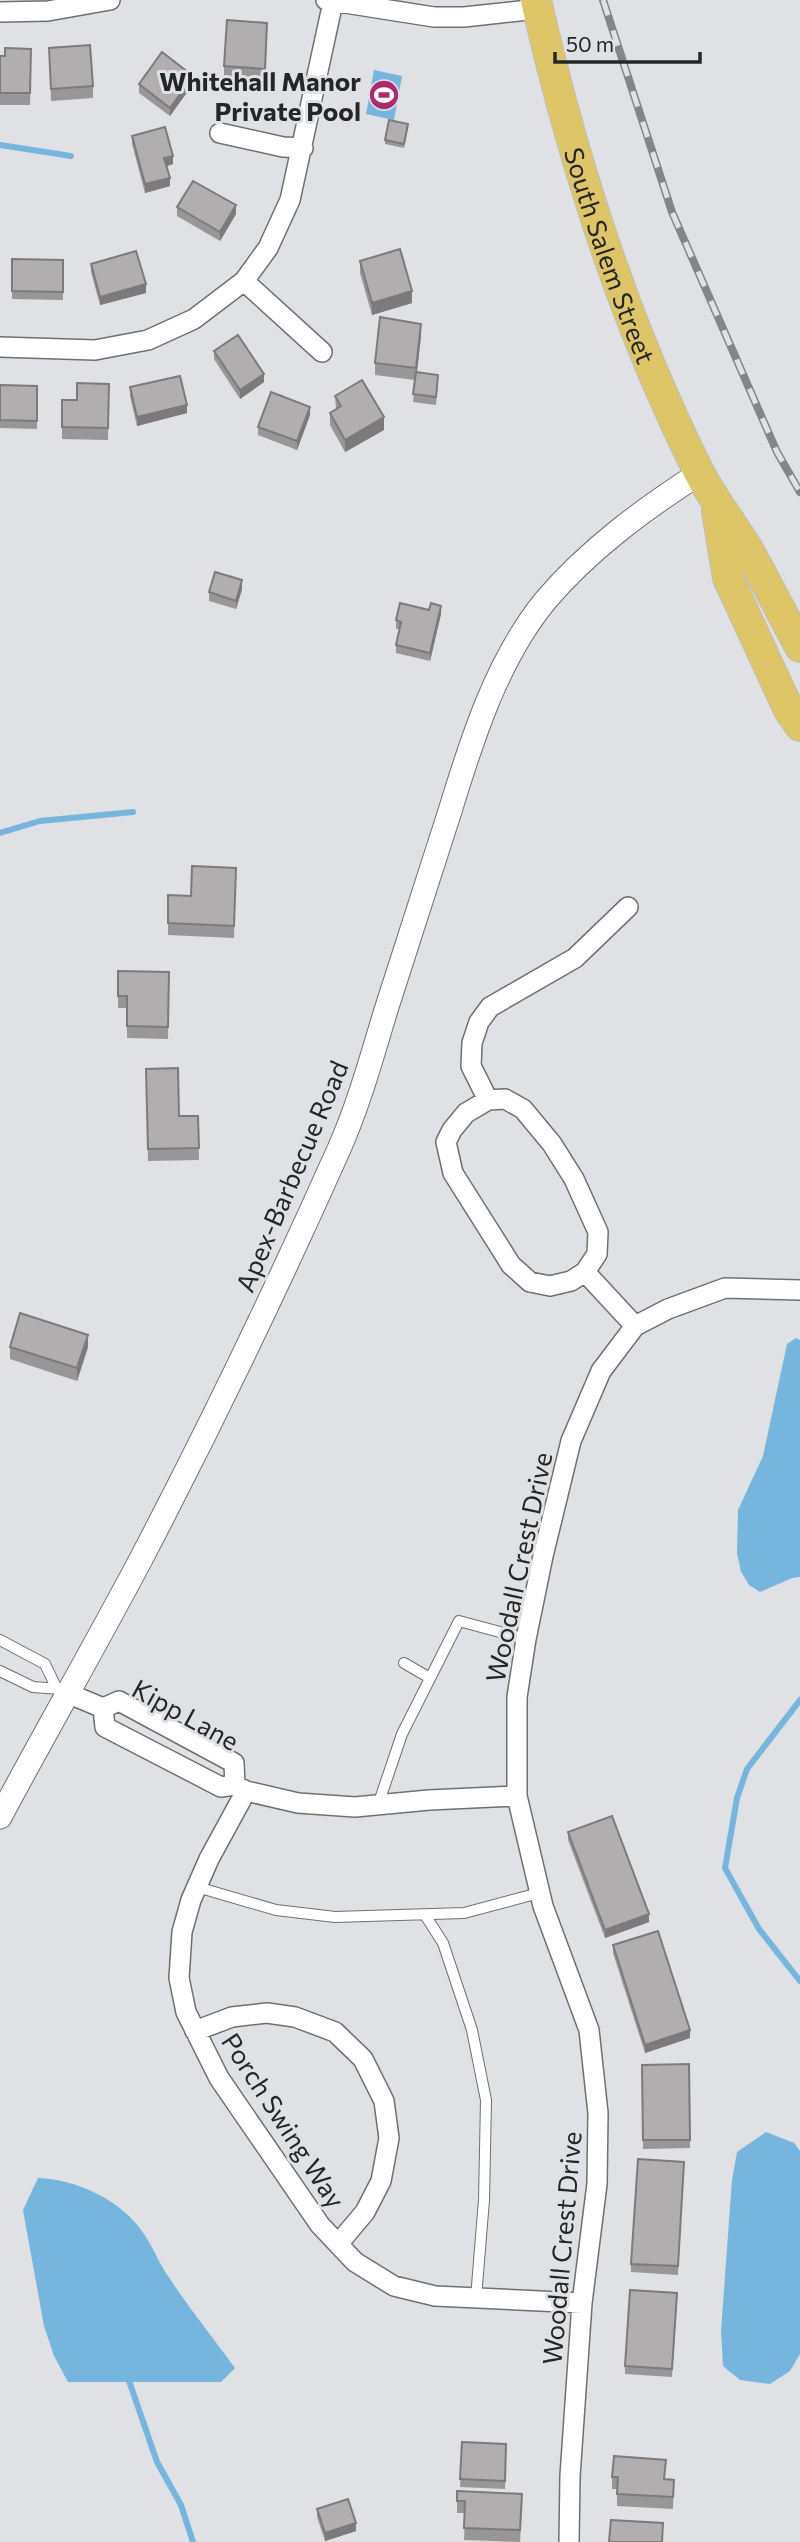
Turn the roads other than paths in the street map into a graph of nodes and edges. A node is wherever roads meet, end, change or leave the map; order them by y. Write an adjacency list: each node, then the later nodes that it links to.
1 (110, 0): 3 (street)
2 (329, 1): 4 (street); 7 (street)
3 (84, 2): 5 (street)
4 (537, 4): 11 (main road, South Salem Street)
5 (0, 12)
6 (220, 133): 7 (street)
7 (303, 148): 8 (street)
8 (244, 281): 9 (street); 10 (street)
9 (0, 346)
10 (322, 352)
11 (708, 487): 12 (main road, South Salem Street); 13 (main road, South Salem Street); 24 (street, Apex-Barbecue Road)
12 (800, 647)
13 (800, 726)
14 (628, 907): 15 (street)
15 (488, 1100): 16 (street); 16 (street)
16 (585, 1272): 18 (street)
17 (800, 1290): 18 (street, Woodall Crest Drive)
18 (635, 1326): 20 (street, Woodall Crest Drive)
19 (0, 1640): 24 (lane)
20 (526, 1640): 23 (lane); 27 (street, Woodall Crest Drive)
21 (404, 1663): 23 (lane)
22 (0, 1671): 24 (lane)
23 (430, 1678): 28 (lane)
24 (62, 1690): 25 (street); 29 (street, Apex-Barbecue Road)
25 (103, 1708): 26 (street, Kipp Lane); 26 (street, Kipp Lane)
26 (240, 1788): 28 (street, Kipp Lane); 30 (street, Porch Swing Way)
27 (517, 1796): 28 (street, Kipp Lane); 31 (street, Woodall Crest Drive)
28 (378, 1805)
29 (0, 1817)
30 (197, 1886): 32 (lane); 33 (street, Porch Swing Way)
31 (540, 1893): 32 (lane); 36 (street, Woodall Crest Drive)
32 (425, 1915): 35 (lane)
33 (195, 2031): 34 (street, Porch Swing Way); 34 (street)
34 (338, 2244): 35 (street, Porch Swing Way)
35 (476, 2298): 36 (street, Porch Swing Way)
36 (582, 2303): 37 (street, Woodall Crest Drive)
37 (569, 2542)

